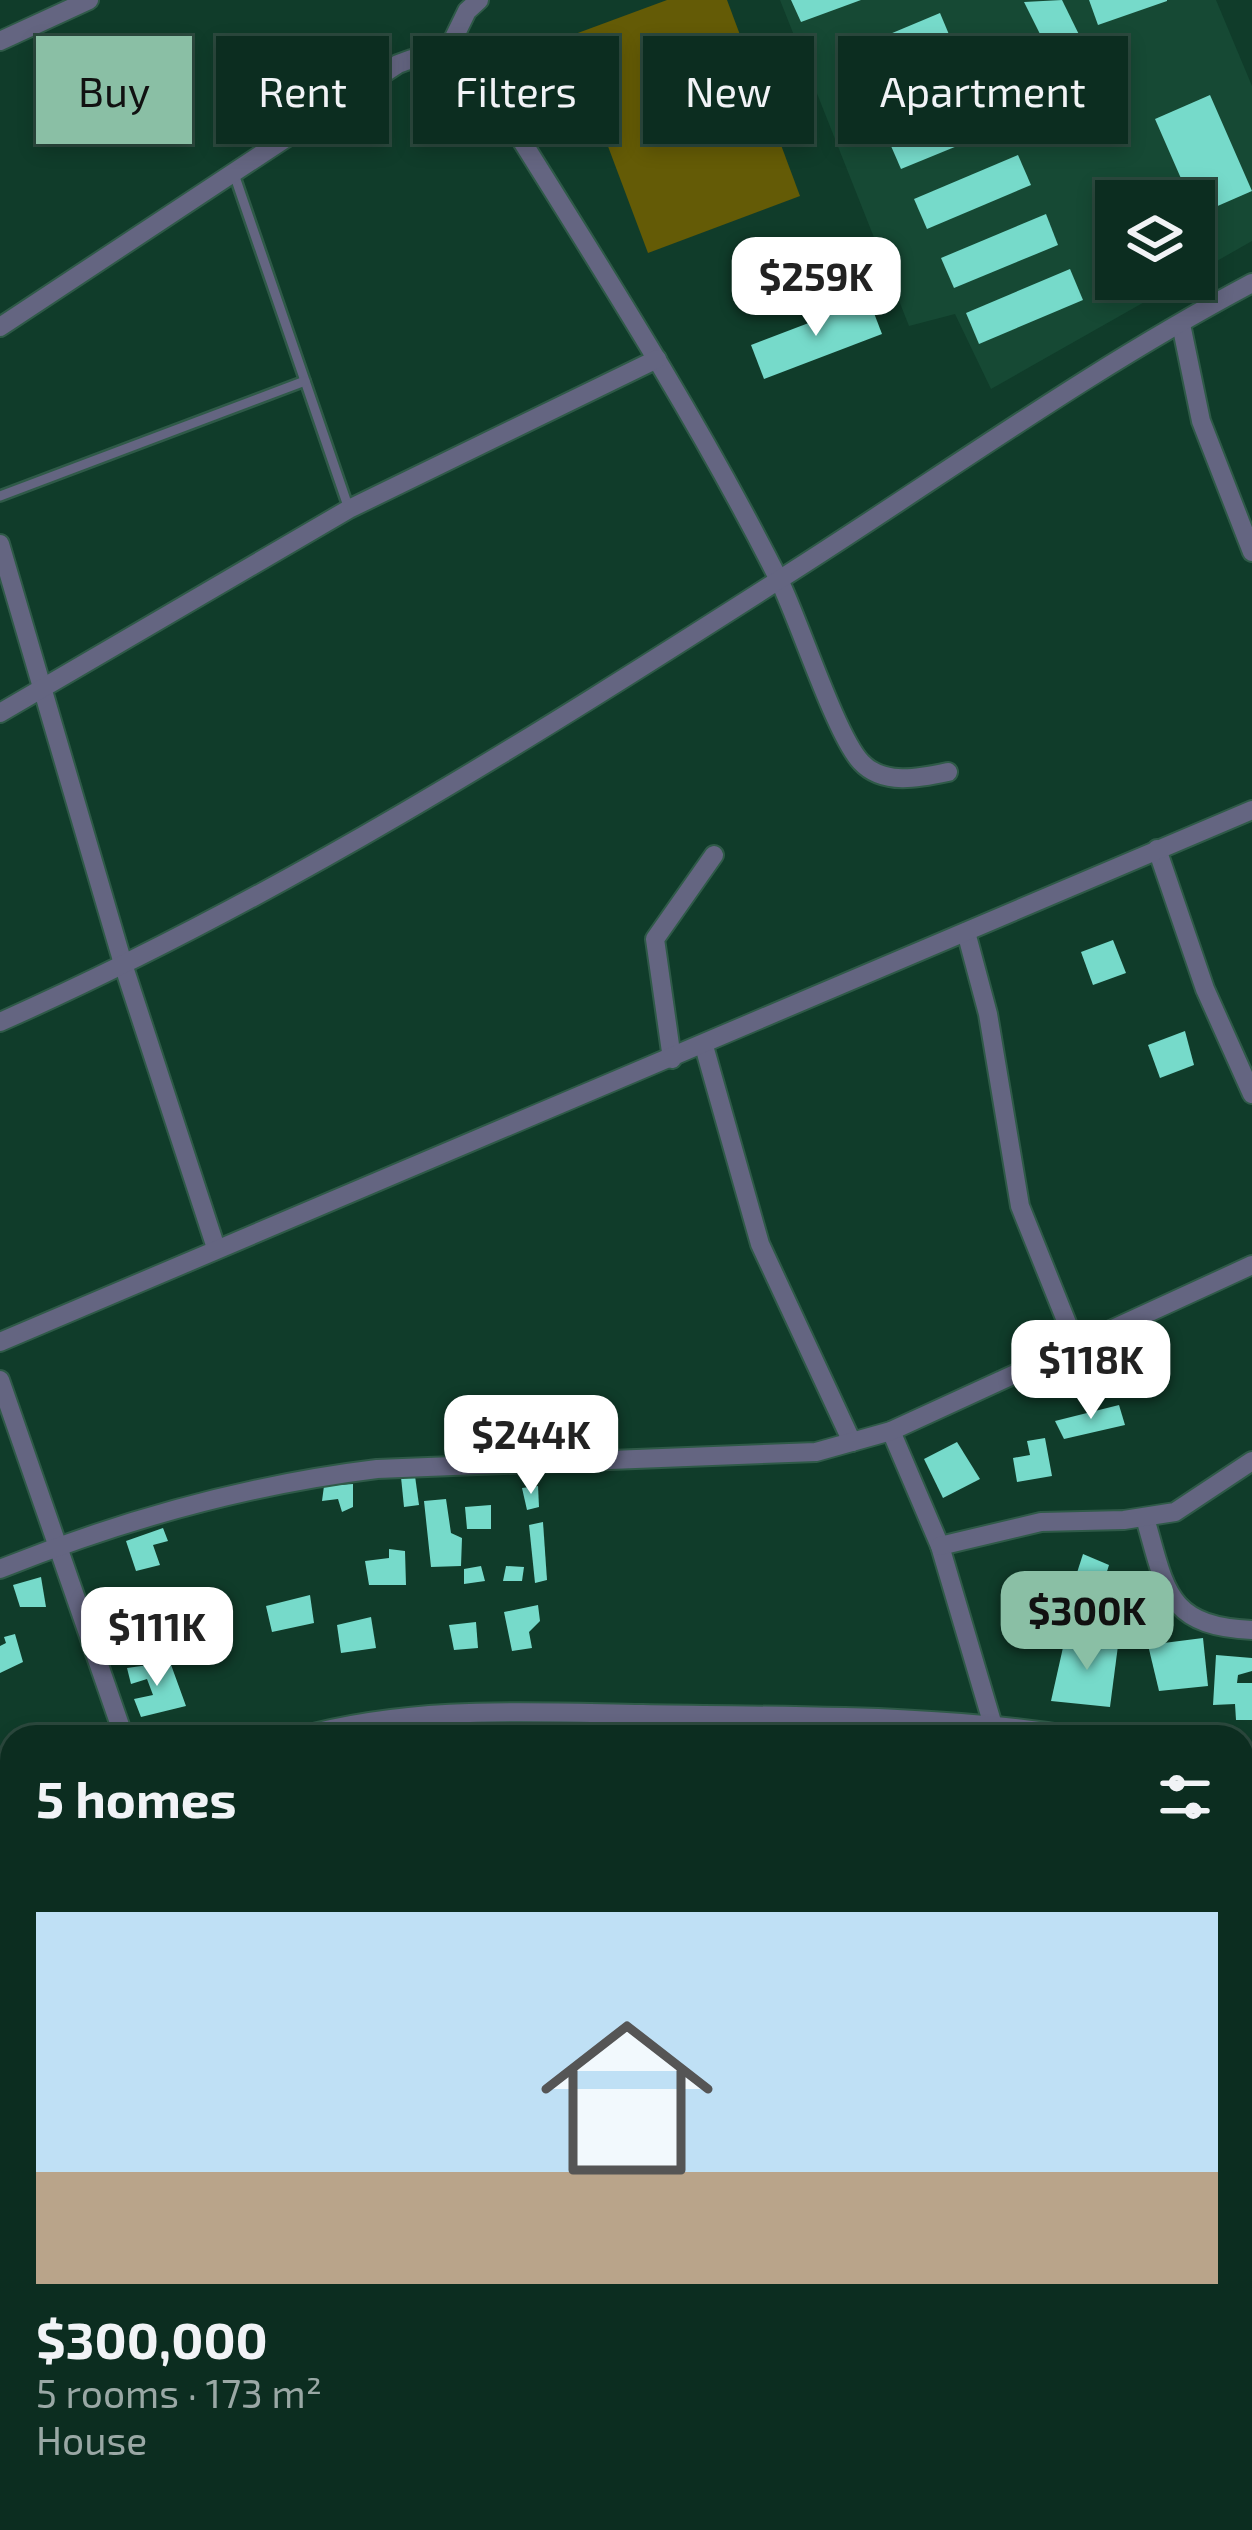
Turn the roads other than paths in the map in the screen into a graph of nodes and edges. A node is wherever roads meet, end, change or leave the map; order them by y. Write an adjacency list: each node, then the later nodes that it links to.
1 (89, 0): 4 (street)
2 (479, 0): 3 (street)
3 (455, 36)
4 (0, 41)
5 (413, 58): 7 (street)
6 (524, 144): 11 (street)
7 (234, 173): 10 (street); 12 (lane)
8 (1252, 284): 9 (street)
9 (1181, 324): 16 (street); 17 (street)
10 (0, 327)
11 (657, 359): 14 (street); 17 (street)
12 (305, 382): 13 (lane); 14 (lane)
13 (0, 496)
14 (349, 509): 18 (street)
15 (0, 544): 18 (street)
16 (1252, 552)
17 (779, 580): 20 (street); 25 (street)
18 (43, 686): 19 (street); 25 (street)
19 (0, 713)
20 (948, 772)
21 (1252, 810): 22 (street)
22 (1156, 850): 24 (street); 29 (street)
23 (714, 855): 28 (street)
24 (966, 932): 27 (street); 33 (street)
25 (124, 967): 26 (street); 30 (street)
26 (0, 1022)
27 (704, 1046): 28 (street); 36 (street)
28 (673, 1059): 30 (street)
29 (1252, 1094)
30 (216, 1248): 32 (street)
31 (1252, 1264): 33 (street)
32 (0, 1342)
33 (1075, 1343): 35 (street)
34 (0, 1380): 39 (street)
35 (891, 1431): 36 (street); 40 (street)
36 (852, 1442): 39 (street)
37 (1252, 1460): 38 (street)
38 (1145, 1517): 40 (street); 42 (street)
39 (58, 1546): 41 (street); 45 (street)
40 (940, 1546): 44 (street)
41 (0, 1569)
42 (1252, 1630)
43 (644, 1714): 44 (street); 46 (street); 47 (street)
44 (992, 1722): 48 (street)
45 (120, 1725)
46 (363, 1725)
47 (647, 1725)
48 (1010, 1725)

